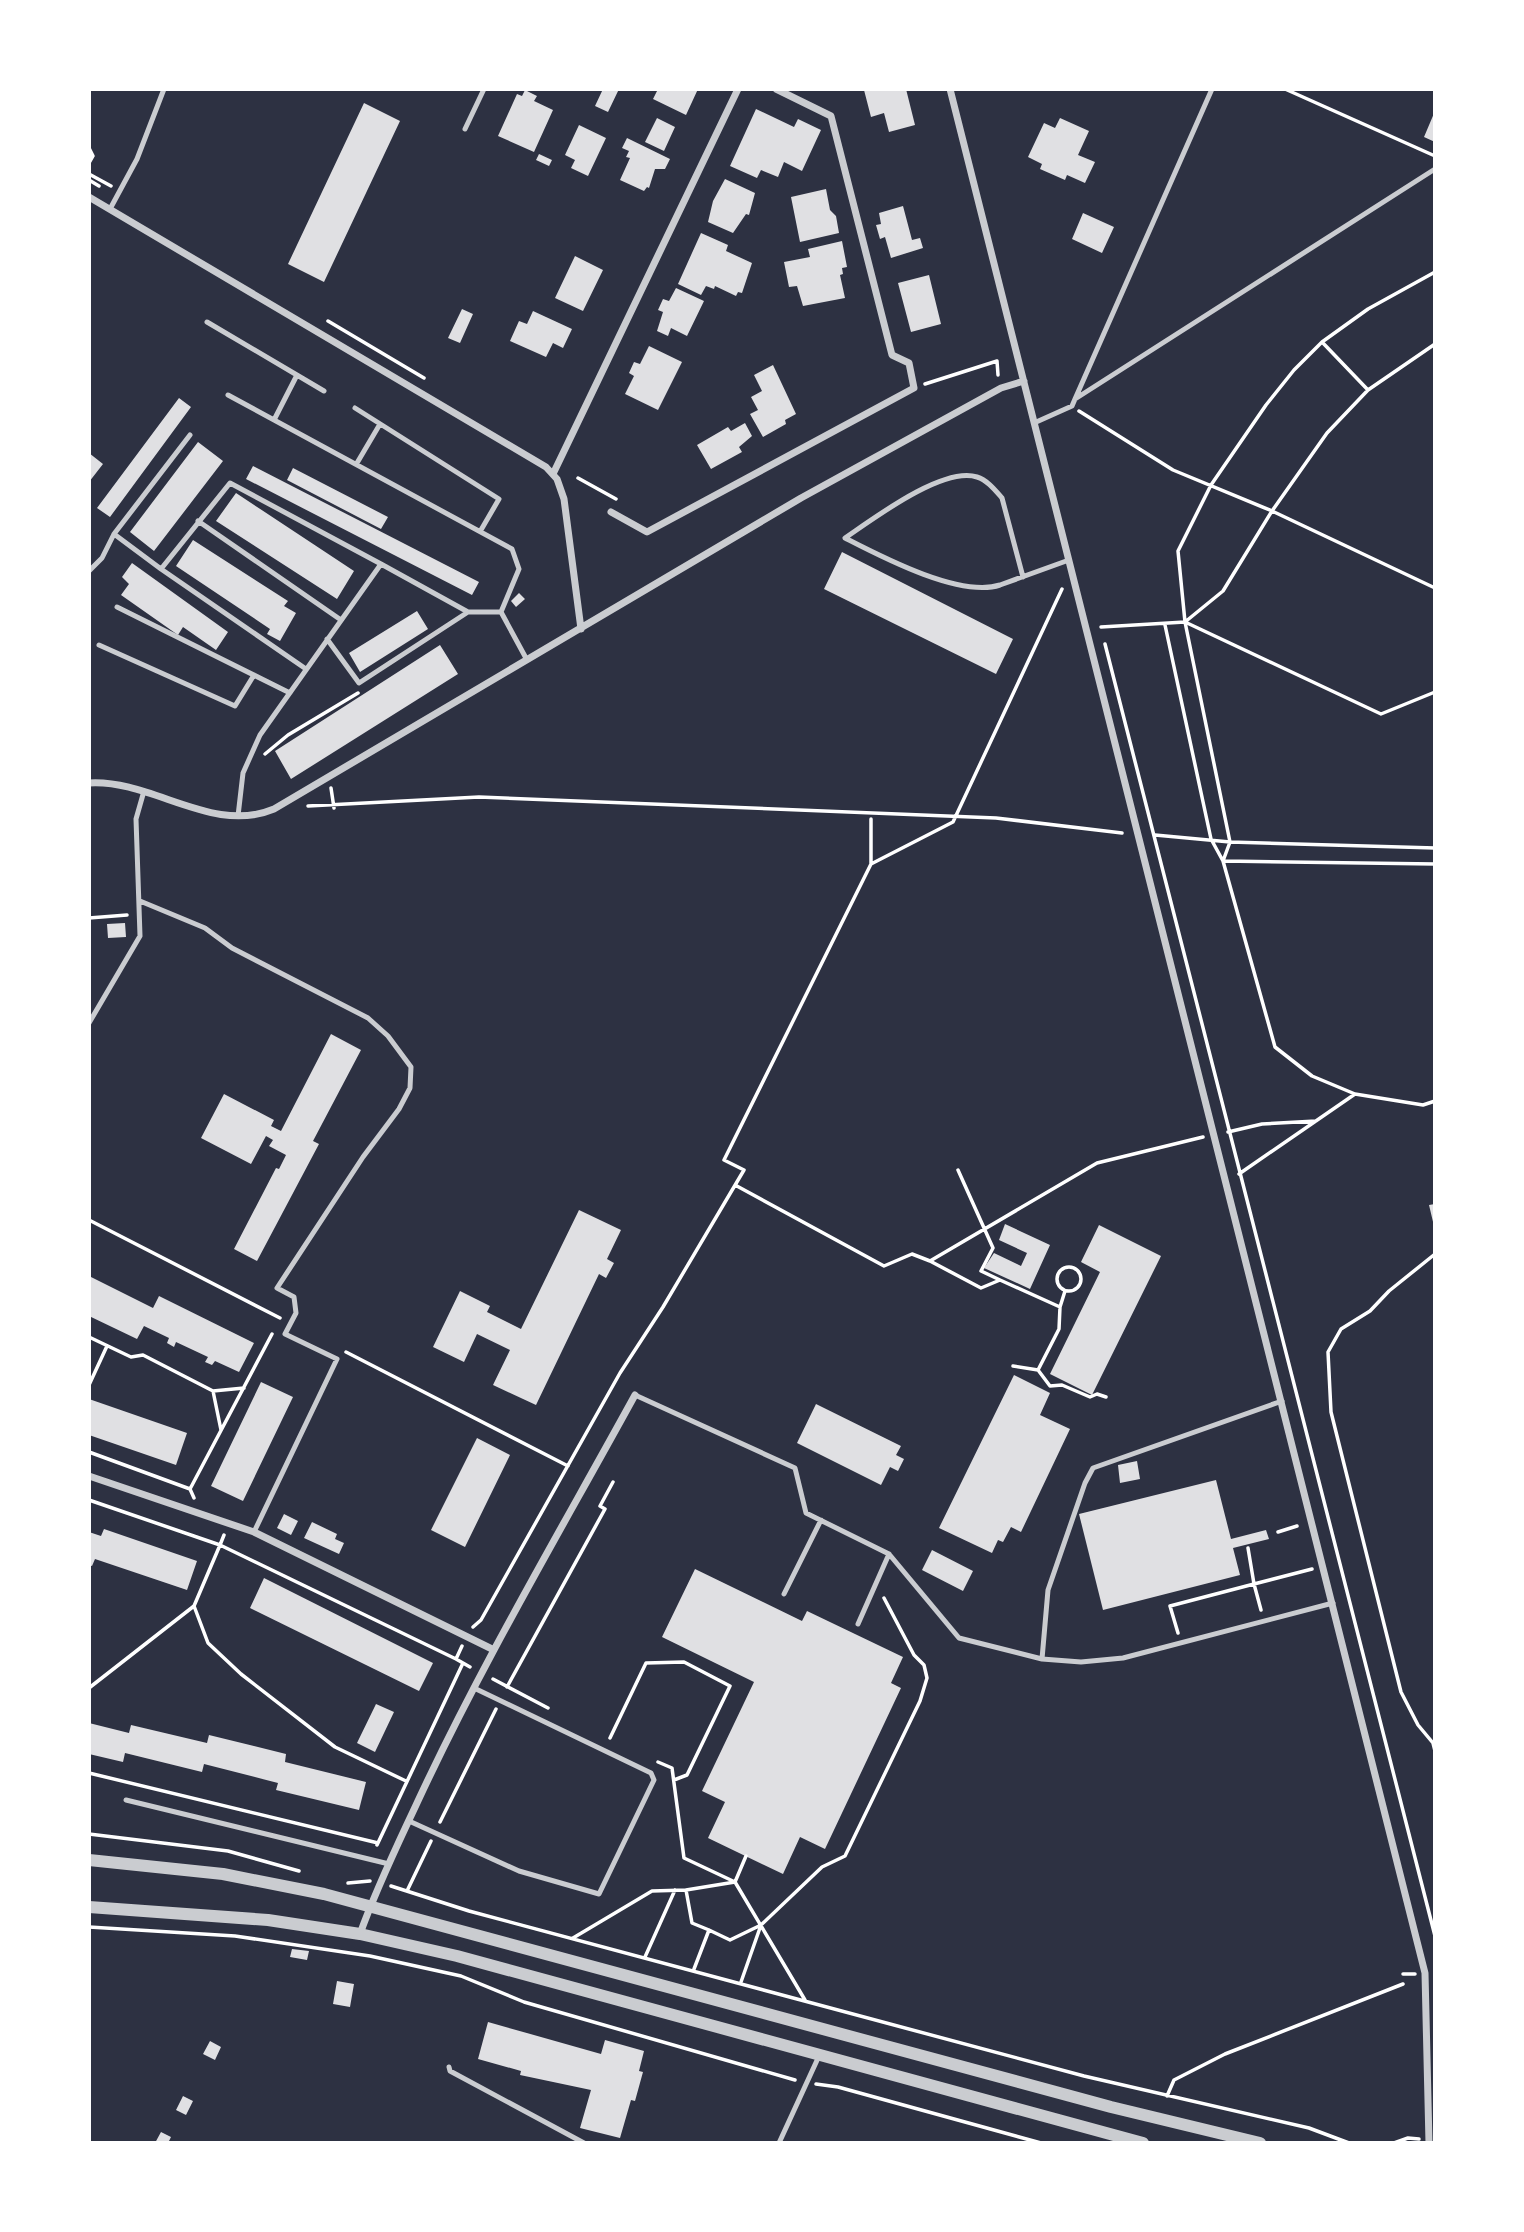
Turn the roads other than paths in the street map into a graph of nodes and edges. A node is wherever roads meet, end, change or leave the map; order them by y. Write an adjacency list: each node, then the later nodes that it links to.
1 (164, 89): 10 (lane)
2 (484, 89): 7 (lane)
3 (738, 89): 23 (street)
4 (776, 89): 24 (street)
5 (950, 89): 13 (street)
6 (1212, 89): 16 (lane)
7 (465, 129)
8 (1435, 169): 16 (lane)
9 (89, 197): 10 (street)
10 (110, 209): 23 (street)
11 (207, 322): 12 (lane)
12 (298, 375): 14 (lane); 18 (lane)
13 (1024, 381): 19 (street); 37 (street)
14 (324, 391)
15 (228, 395): 18 (lane)
16 (1075, 399): 19 (lane)
17 (355, 408): 20 (lane)
18 (274, 420): 22 (lane)
19 (1034, 423): 28 (street)
20 (380, 424): 22 (lane); 26 (lane)
21 (190, 435): 27 (lane)
22 (357, 463): 26 (lane)
23 (553, 474): 37 (street)
24 (611, 512)
25 (198, 522): 29 (lane); 30 (lane); 36 (lane)
26 (481, 530): 34 (lane)
27 (114, 534): 30 (lane); 31 (lane)
28 (1069, 560): 32 (lane); 50 (street)
29 (381, 564): 35 (lane); 36 (lane)
30 (161, 569): 41 (lane)
31 (89, 571)
32 (1023, 577): 32 (lane)
33 (117, 607): 42 (lane)
34 (501, 611): 35 (lane); 40 (lane)
35 (468, 612): 38 (lane)
36 (341, 620): 38 (lane)
37 (581, 629): 40 (street)
38 (327, 639): 41 (lane)
39 (99, 645): 42 (lane)
40 (527, 660): 46 (street)
41 (306, 669): 43 (lane)
42 (254, 675): 43 (lane)
43 (290, 693): 46 (lane)
44 (89, 783): 45 (street)
45 (144, 791): 46 (street); 47 (lane)
46 (237, 816)
47 (140, 901): 48 (lane); 53 (lane)
48 (89, 1023)
49 (635, 1395): 52 (lane); 58 (street)
50 (1282, 1401): 56 (street); 59 (lane)
51 (89, 1476): 53 (street)
52 (821, 1520): 54 (lane); 55 (lane)
53 (254, 1532): 58 (street)
54 (889, 1554): 57 (lane); 59 (lane)
55 (784, 1594)
56 (1333, 1603): 59 (lane); 68 (street)
57 (858, 1625)
58 (492, 1650): 60 (street)
59 (1042, 1659)
60 (474, 1688): 62 (street); 62 (lane)
61 (126, 1800): 64 (lane)
62 (409, 1821): 64 (street)
63 (89, 1860): 65 (street)
64 (389, 1864): 65 (street)
65 (370, 1906): 67 (street); 75 (street)
66 (89, 1907): 67 (street)
67 (360, 1934): 69 (street)
68 (1431, 2022): 71 (street)
69 (819, 2056): 73 (lane); 74 (street)
70 (449, 2067): 72 (lane)
71 (1429, 2141)
72 (584, 2143)
73 (779, 2143)
74 (1143, 2143)
75 (1260, 2143)

